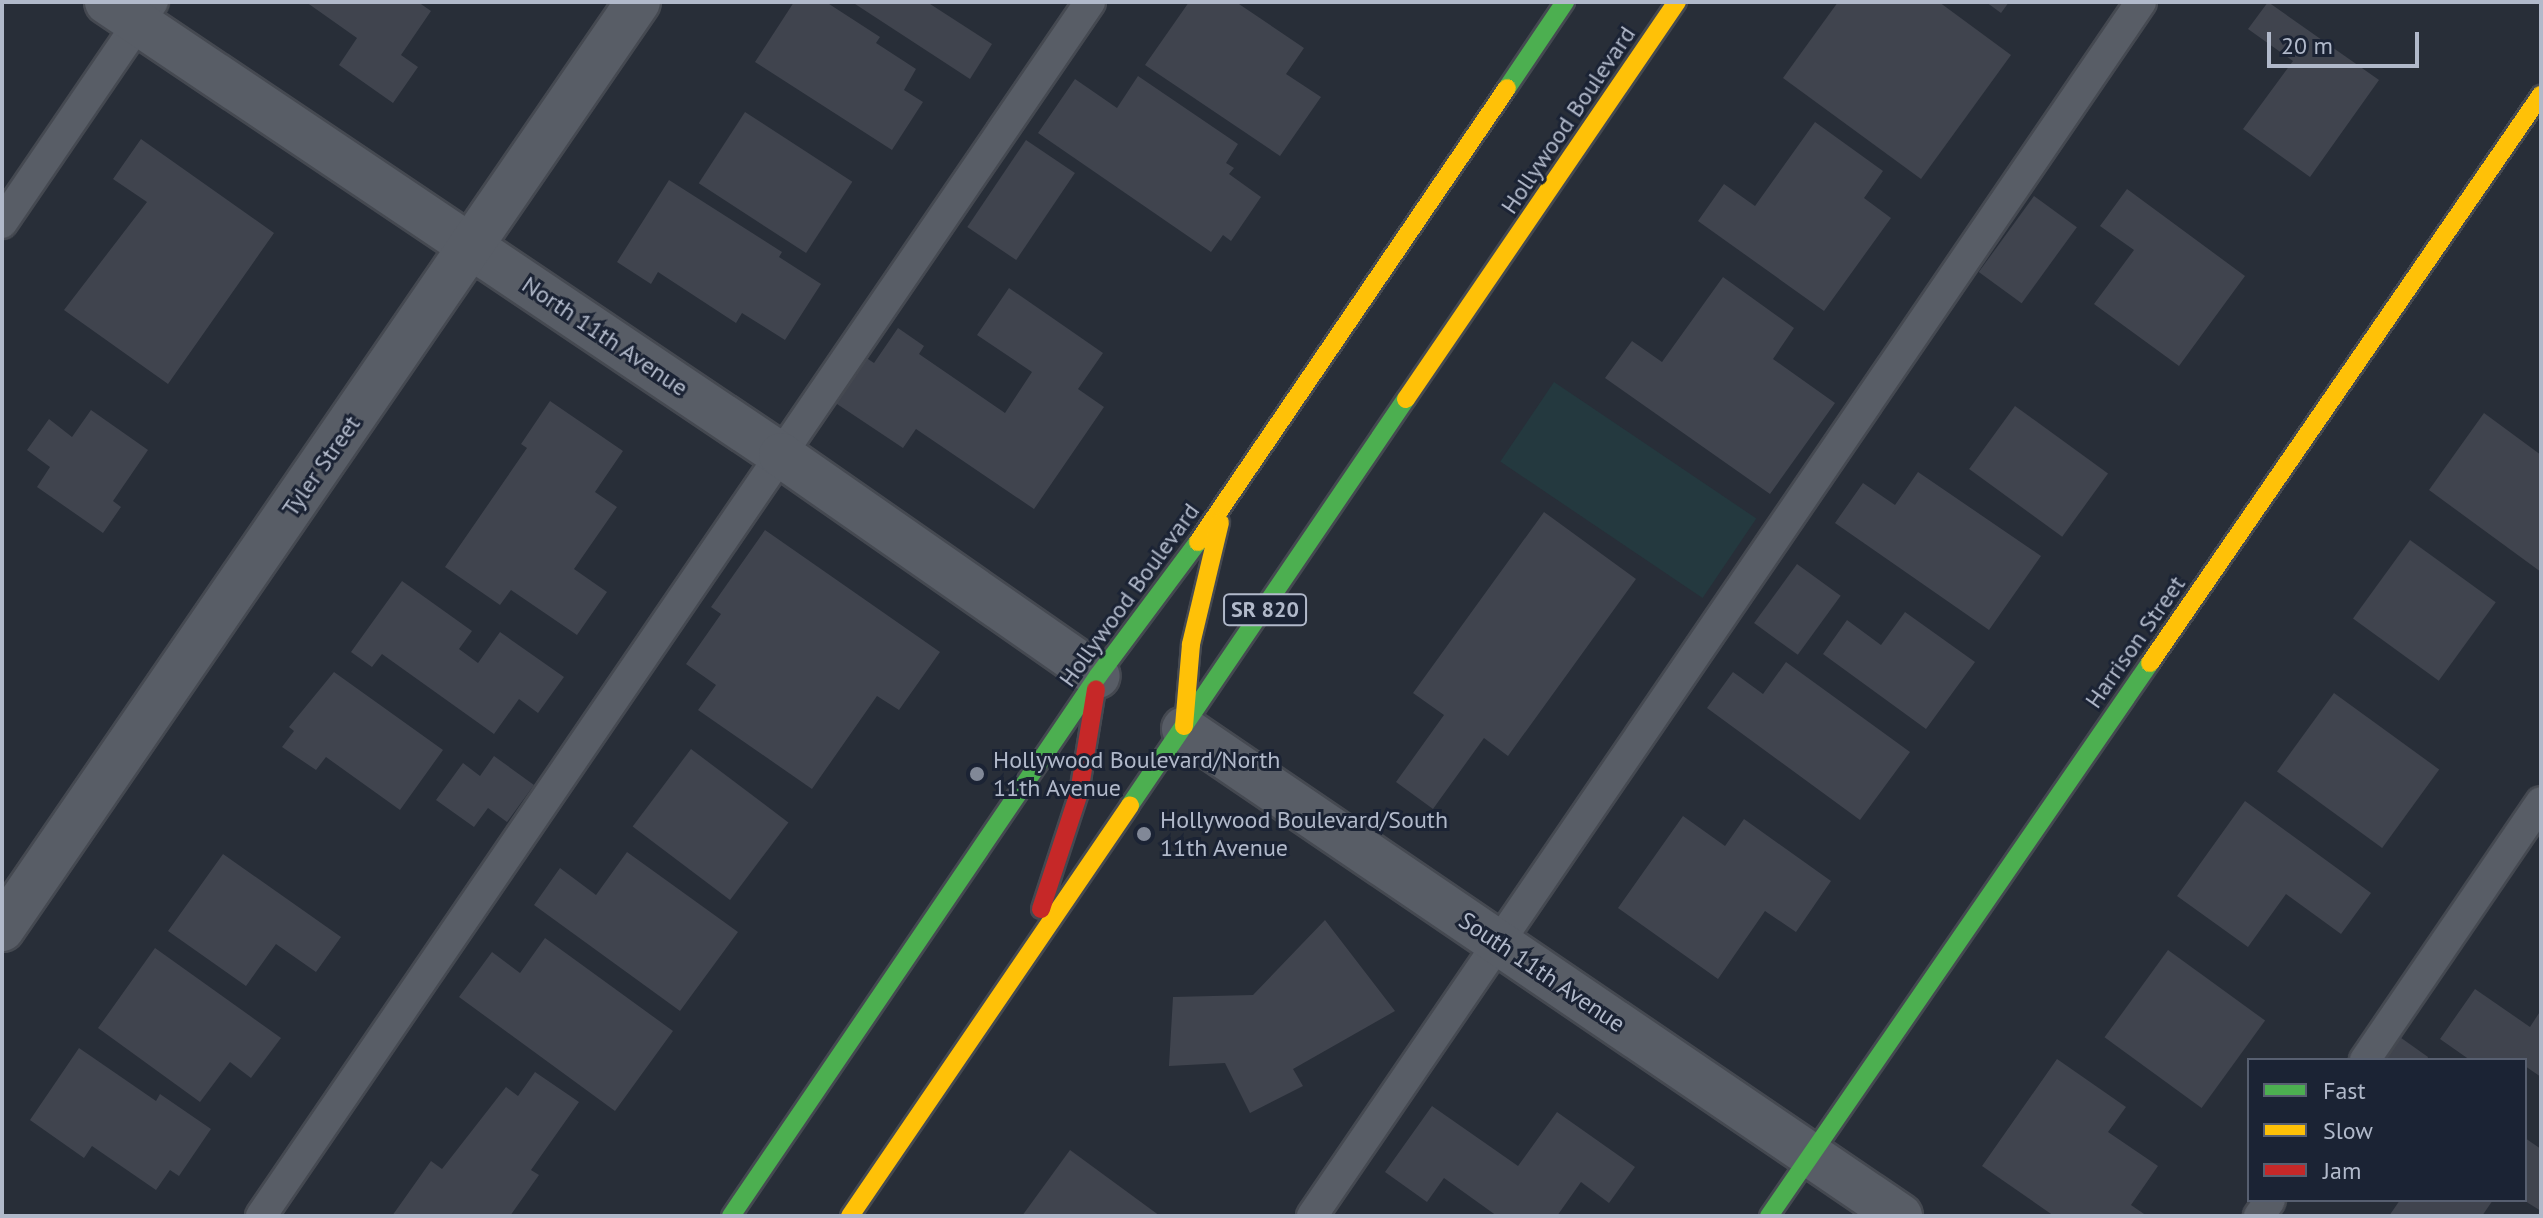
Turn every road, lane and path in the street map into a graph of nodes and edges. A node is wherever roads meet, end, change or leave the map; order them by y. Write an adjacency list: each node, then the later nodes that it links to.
1 (638, 2): 9 (street, Tyler Street)
2 (1090, 2): 10 (lane)
3 (1565, 2): 11 (main road, Hollywood Boulevard)
4 (1677, 2): 13 (main road, Hollywood Boulevard / SR 820)
5 (2141, 2): 16 (lane)
6 (133, 9): 8 (lane); 9 (street, North 11th Avenue)
7 (2541, 95): 19 (main road, Harrison Street)
8 (2, 223)
9 (472, 247): 10 (street, North 11th Avenue); 15 (street, Tyler Street)
10 (781, 455): 12 (street, North 11th Avenue); 20 (lane)
11 (1223, 508): 12 (main road, Hollywood Boulevard); 13 (main road)
12 (1098, 676): 17 (main road); 21 (main road, Hollywood Boulevard)
13 (1184, 729): 16 (street, South 11th Avenue); 17 (main road, Hollywood Boulevard / SR 820)
14 (2541, 802): 18 (lane)
15 (2, 929)
16 (1498, 942): 19 (street, South 11th Avenue); 23 (lane)
17 (1011, 981): 22 (main road, Hollywood Boulevard / SR 820)
18 (2366, 1058)
19 (1810, 1155): 24 (main road, Harrison Street); 25 (street, South 11th Avenue)
20 (261, 1216)
21 (731, 1216)
22 (850, 1216)
23 (1312, 1216)
24 (1769, 1216)
25 (1900, 1216)

